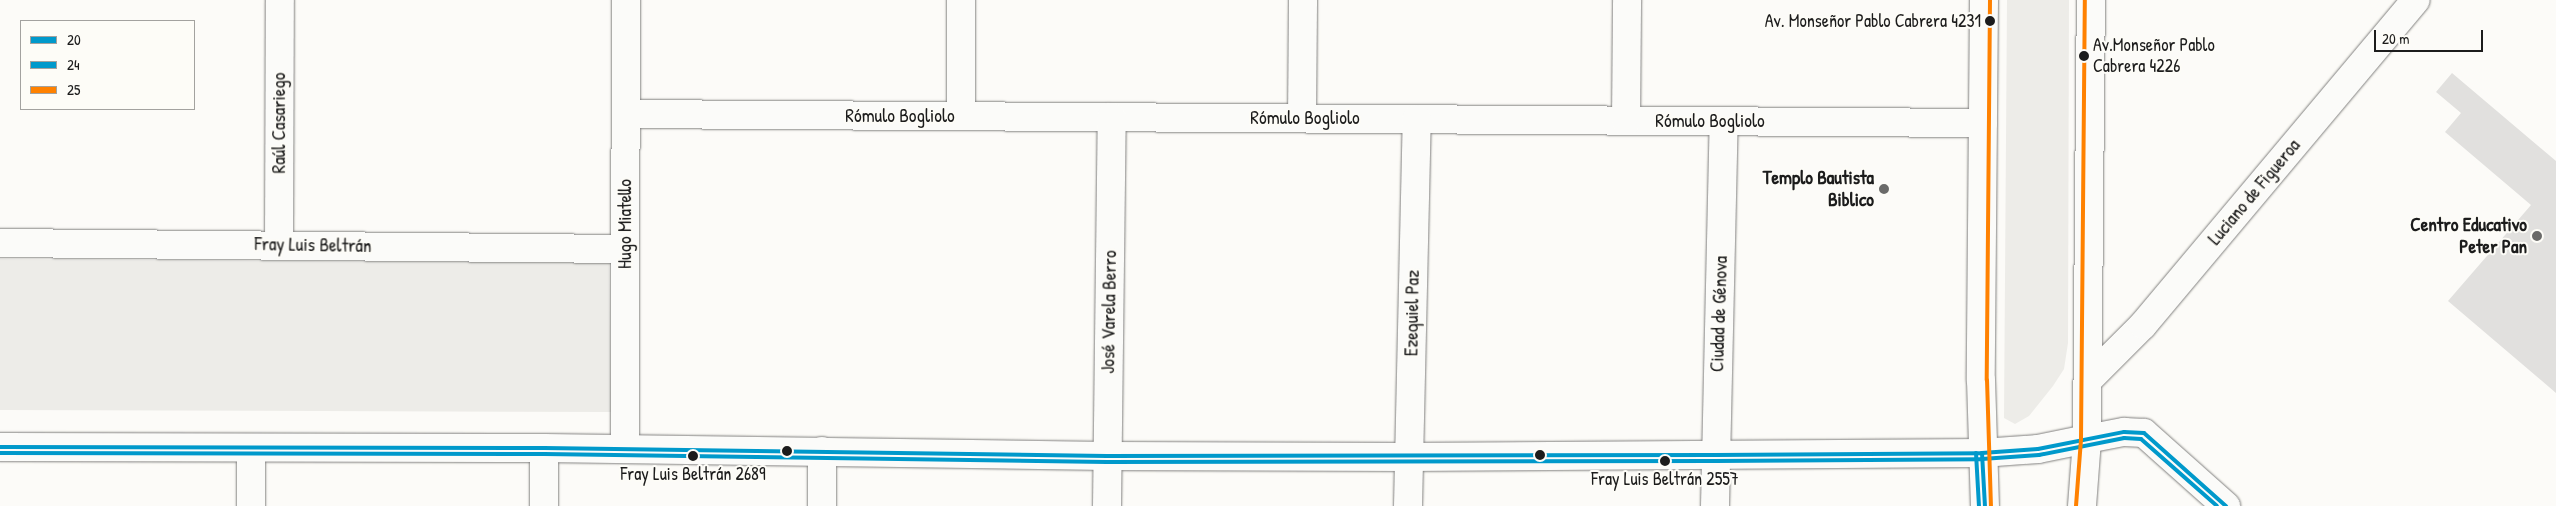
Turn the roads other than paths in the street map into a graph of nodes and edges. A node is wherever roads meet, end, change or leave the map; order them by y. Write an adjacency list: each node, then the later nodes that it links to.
1 (280, 0): 18 (street, Raúl Casariego)
2 (626, 0): 9 (street, Hugo Miatello)
3 (961, 0): 10 (street)
4 (1303, 0): 12 (street)
5 (1627, 0): 14 (street)
6 (1984, 0): 16 (street)
7 (2091, 0): 20 (street)
8 (2416, 0): 20 (street, Luciano de Figueroa)
9 (626, 114): 10 (street, Rómulo Bogliolo); 19 (street, Hugo Miatello)
10 (961, 116): 11 (street, Rómulo Bogliolo)
11 (1112, 117): 12 (street, Rómulo Bogliolo); 29 (street, José Varela Berro)
12 (1302, 118): 13 (street, Rómulo Bogliolo)
13 (1416, 119): 14 (street, Rómulo Bogliolo); 30 (street, Ezequiel Paz)
14 (1626, 121): 15 (street, Rómulo Bogliolo)
15 (1724, 122): 16 (street, Rómulo Bogliolo); 28 (street, Ciudad de Génova)
16 (1983, 123): 27 (street)
17 (0, 242): 18 (street, Fray Luis Beltrán)
18 (279, 245): 19 (street, Fray Luis Beltrán)
19 (625, 249): 25 (street, Hugo Miatello)
20 (2088, 380): 21 (street)
21 (2088, 440): 27 (street); 38 (street); 39 (street)
22 (0, 447): 23 (street)
23 (251, 448): 24 (street); 31 (street)
24 (544, 448): 25 (street); 32 (street)
25 (625, 449): 26 (street)
26 (822, 451): 29 (street); 33 (street)
27 (1982, 453): 28 (street); 37 (street)
28 (1715, 455): 30 (street); 36 (street, Ciudad de Génova)
29 (1107, 456): 30 (street); 34 (street, José Varela Berro)
30 (1408, 457): 35 (street, Ezequiel Paz)
31 (251, 506)
32 (544, 506)
33 (822, 506)
34 (1107, 506)
35 (1408, 506)
36 (1715, 506)
37 (1986, 506)
38 (2082, 506)
39 (2226, 506)

